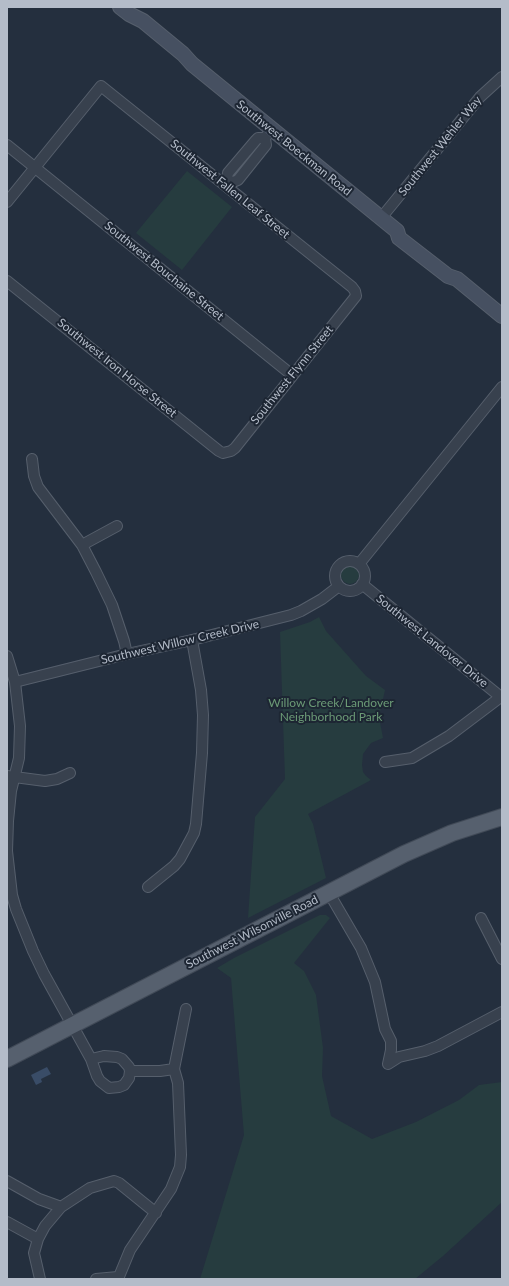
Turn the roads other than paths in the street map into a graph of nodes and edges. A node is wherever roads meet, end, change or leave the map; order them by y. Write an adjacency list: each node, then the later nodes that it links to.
1 (125, 9): 3 (main road, Southwest Boeckman Road)
2 (502, 77): 8 (street, Southwest Wehler Way)
3 (268, 134): 6 (street); 8 (main road, Southwest Boeckman Road)
4 (7, 145): 5 (street, Southwest Bouchaine Street)
5 (35, 167): 6 (street, Southwest Fallen Leaf Street); 7 (street); 12 (street, Southwest Bouchaine Street)
6 (226, 185): 10 (street, Southwest Fallen Leaf Street)
7 (7, 202)
8 (381, 218): 11 (main road, Southwest Boeckman Road)
9 (7, 281): 14 (street, Southwest Iron Horse Street)
10 (356, 296): 12 (street, Southwest Flynn Street)
11 (502, 316)
12 (292, 375): 14 (street, Southwest Flynn Street)
13 (502, 387): 18 (street)
14 (227, 453)
15 (32, 459): 17 (street)
16 (117, 526): 17 (street)
17 (82, 545): 22 (street)
18 (359, 564): 19 (street); 20 (street)
19 (362, 584): 20 (street); 25 (street, Southwest Landover Drive)
20 (339, 586): 21 (street, Southwest Willow Creek Drive)
21 (192, 640): 22 (street, Southwest Willow Creek Drive); 30 (street)
22 (127, 654): 24 (street, Southwest Willow Creek Drive)
23 (7, 656): 24 (street)
24 (15, 682): 28 (street)
25 (502, 697): 26 (street)
26 (385, 762)
27 (70, 773): 28 (street)
28 (10, 776): 36 (street)
29 (502, 816): 31 (main road, Southwest Wilsonville Road)
30 (148, 887)
31 (322, 896): 35 (street); 36 (main road, Southwest Wilsonville Road)
32 (481, 918): 33 (street)
33 (502, 959)
34 (186, 1009): 39 (street)
35 (502, 1012)
36 (72, 1025): 37 (main road, Southwest Wilsonville Road); 38 (street)
37 (7, 1059)
38 (91, 1059): 40 (street); 40 (street)
39 (174, 1069): 40 (street); 43 (street)
40 (130, 1071)
41 (7, 1181): 42 (street)
42 (62, 1207): 43 (street); 45 (street)
43 (156, 1213): 46 (street)
44 (7, 1222): 45 (street)
45 (38, 1239): 47 (street)
46 (118, 1278): 48 (street)
47 (40, 1279)
48 (96, 1279)

